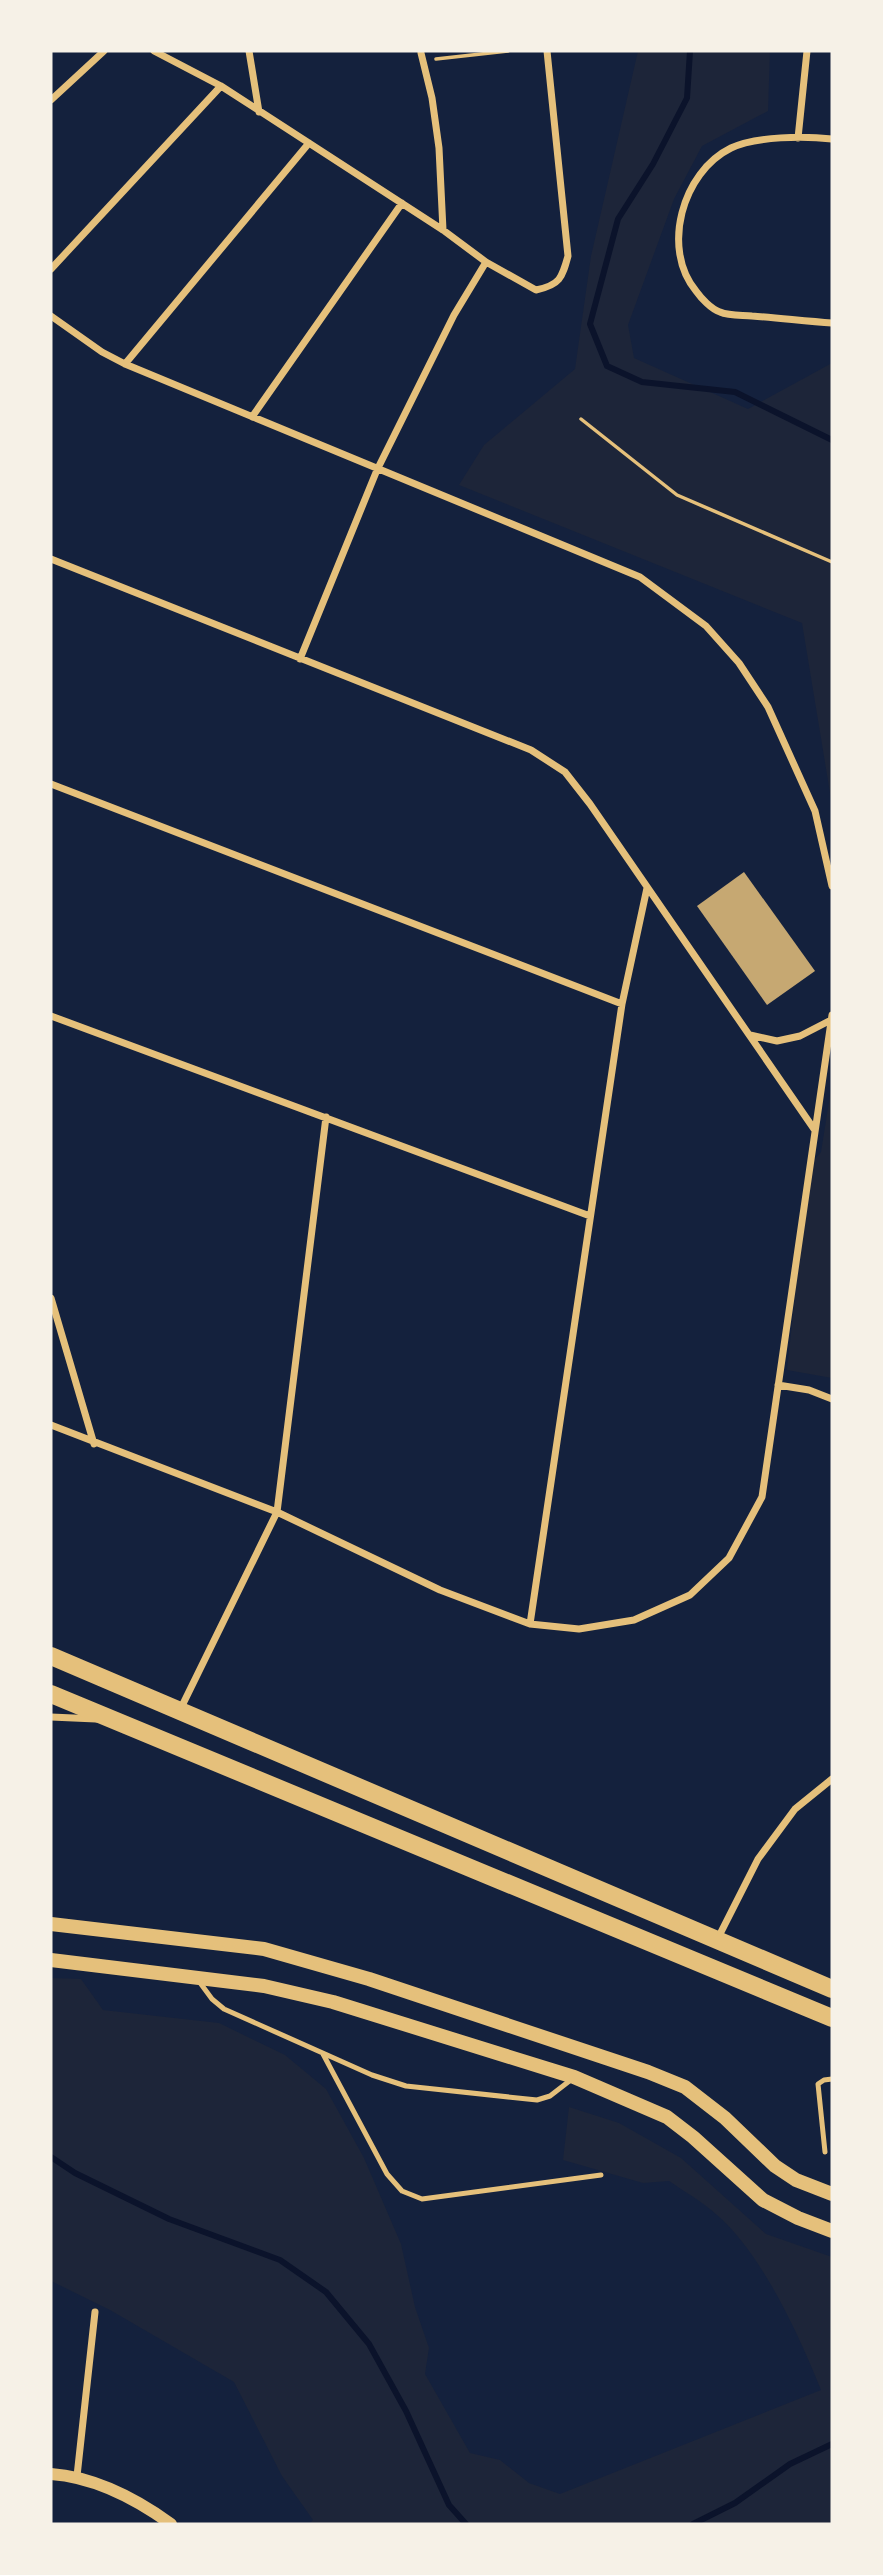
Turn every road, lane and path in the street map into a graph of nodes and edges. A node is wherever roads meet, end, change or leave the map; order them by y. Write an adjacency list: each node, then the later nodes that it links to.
1 (104, 51): 9 (street)
2 (153, 51): 8 (street)
3 (249, 51): 10 (street)
4 (508, 51): 7 (path)
5 (547, 51): 16 (street)
6 (807, 51): 11 (street)
7 (422, 57): 15 (street)
8 (221, 86): 10 (street); 17 (street)
9 (51, 100)
10 (259, 113): 13 (street)
11 (798, 138): 12 (street); 19 (street)
12 (832, 139)
13 (309, 143): 14 (street); 20 (street)
14 (402, 203): 15 (street); 21 (street)
15 (443, 230): 16 (street)
16 (486, 262): 23 (street)
17 (51, 269)
18 (51, 316): 20 (street)
19 (832, 324)
20 (125, 364): 21 (street)
21 (252, 417): 23 (street)
22 (581, 419): 25 (path)
23 (377, 470): 26 (street); 28 (street)
24 (51, 559): 26 (street)
25 (832, 562)
26 (300, 659): 29 (street)
27 (51, 784): 30 (street)
28 (832, 886)
29 (647, 888): 30 (street); 34 (street)
30 (622, 1004): 37 (street)
31 (832, 1015): 33 (street)
32 (51, 1016): 35 (street)
33 (831, 1020): 34 (street); 36 (street)
34 (749, 1035): 36 (street)
35 (326, 1117): 37 (street); 43 (street)
36 (814, 1129): 39 (street)
37 (590, 1216): 44 (street)
38 (51, 1298): 42 (street)
39 (778, 1385): 40 (street); 44 (street)
40 (832, 1399)
41 (51, 1425): 42 (street)
42 (94, 1444): 43 (street)
43 (277, 1512): 44 (street); 47 (street)
44 (530, 1624)
45 (51, 1656): 47 (main road)
46 (51, 1695): 49 (main road)
47 (180, 1710): 52 (main road)
48 (51, 1717): 49 (street)
49 (108, 1719): 56 (main road)
50 (832, 1779): 52 (street)
51 (51, 1924): 62 (main road)
52 (717, 1941): 55 (main road)
53 (51, 1960): 54 (main road)
54 (196, 1978): 57 (lane); 58 (main road)
55 (832, 1989)
56 (832, 2018)
57 (323, 2053): 58 (lane); 61 (lane)
58 (574, 2077): 63 (main road)
59 (832, 2078): 60 (lane)
60 (825, 2152)
61 (601, 2175)
62 (832, 2194)
63 (832, 2231)
64 (95, 2312): 66 (street)
65 (51, 2474): 66 (street)
66 (77, 2476): 67 (street)
67 (171, 2524)

